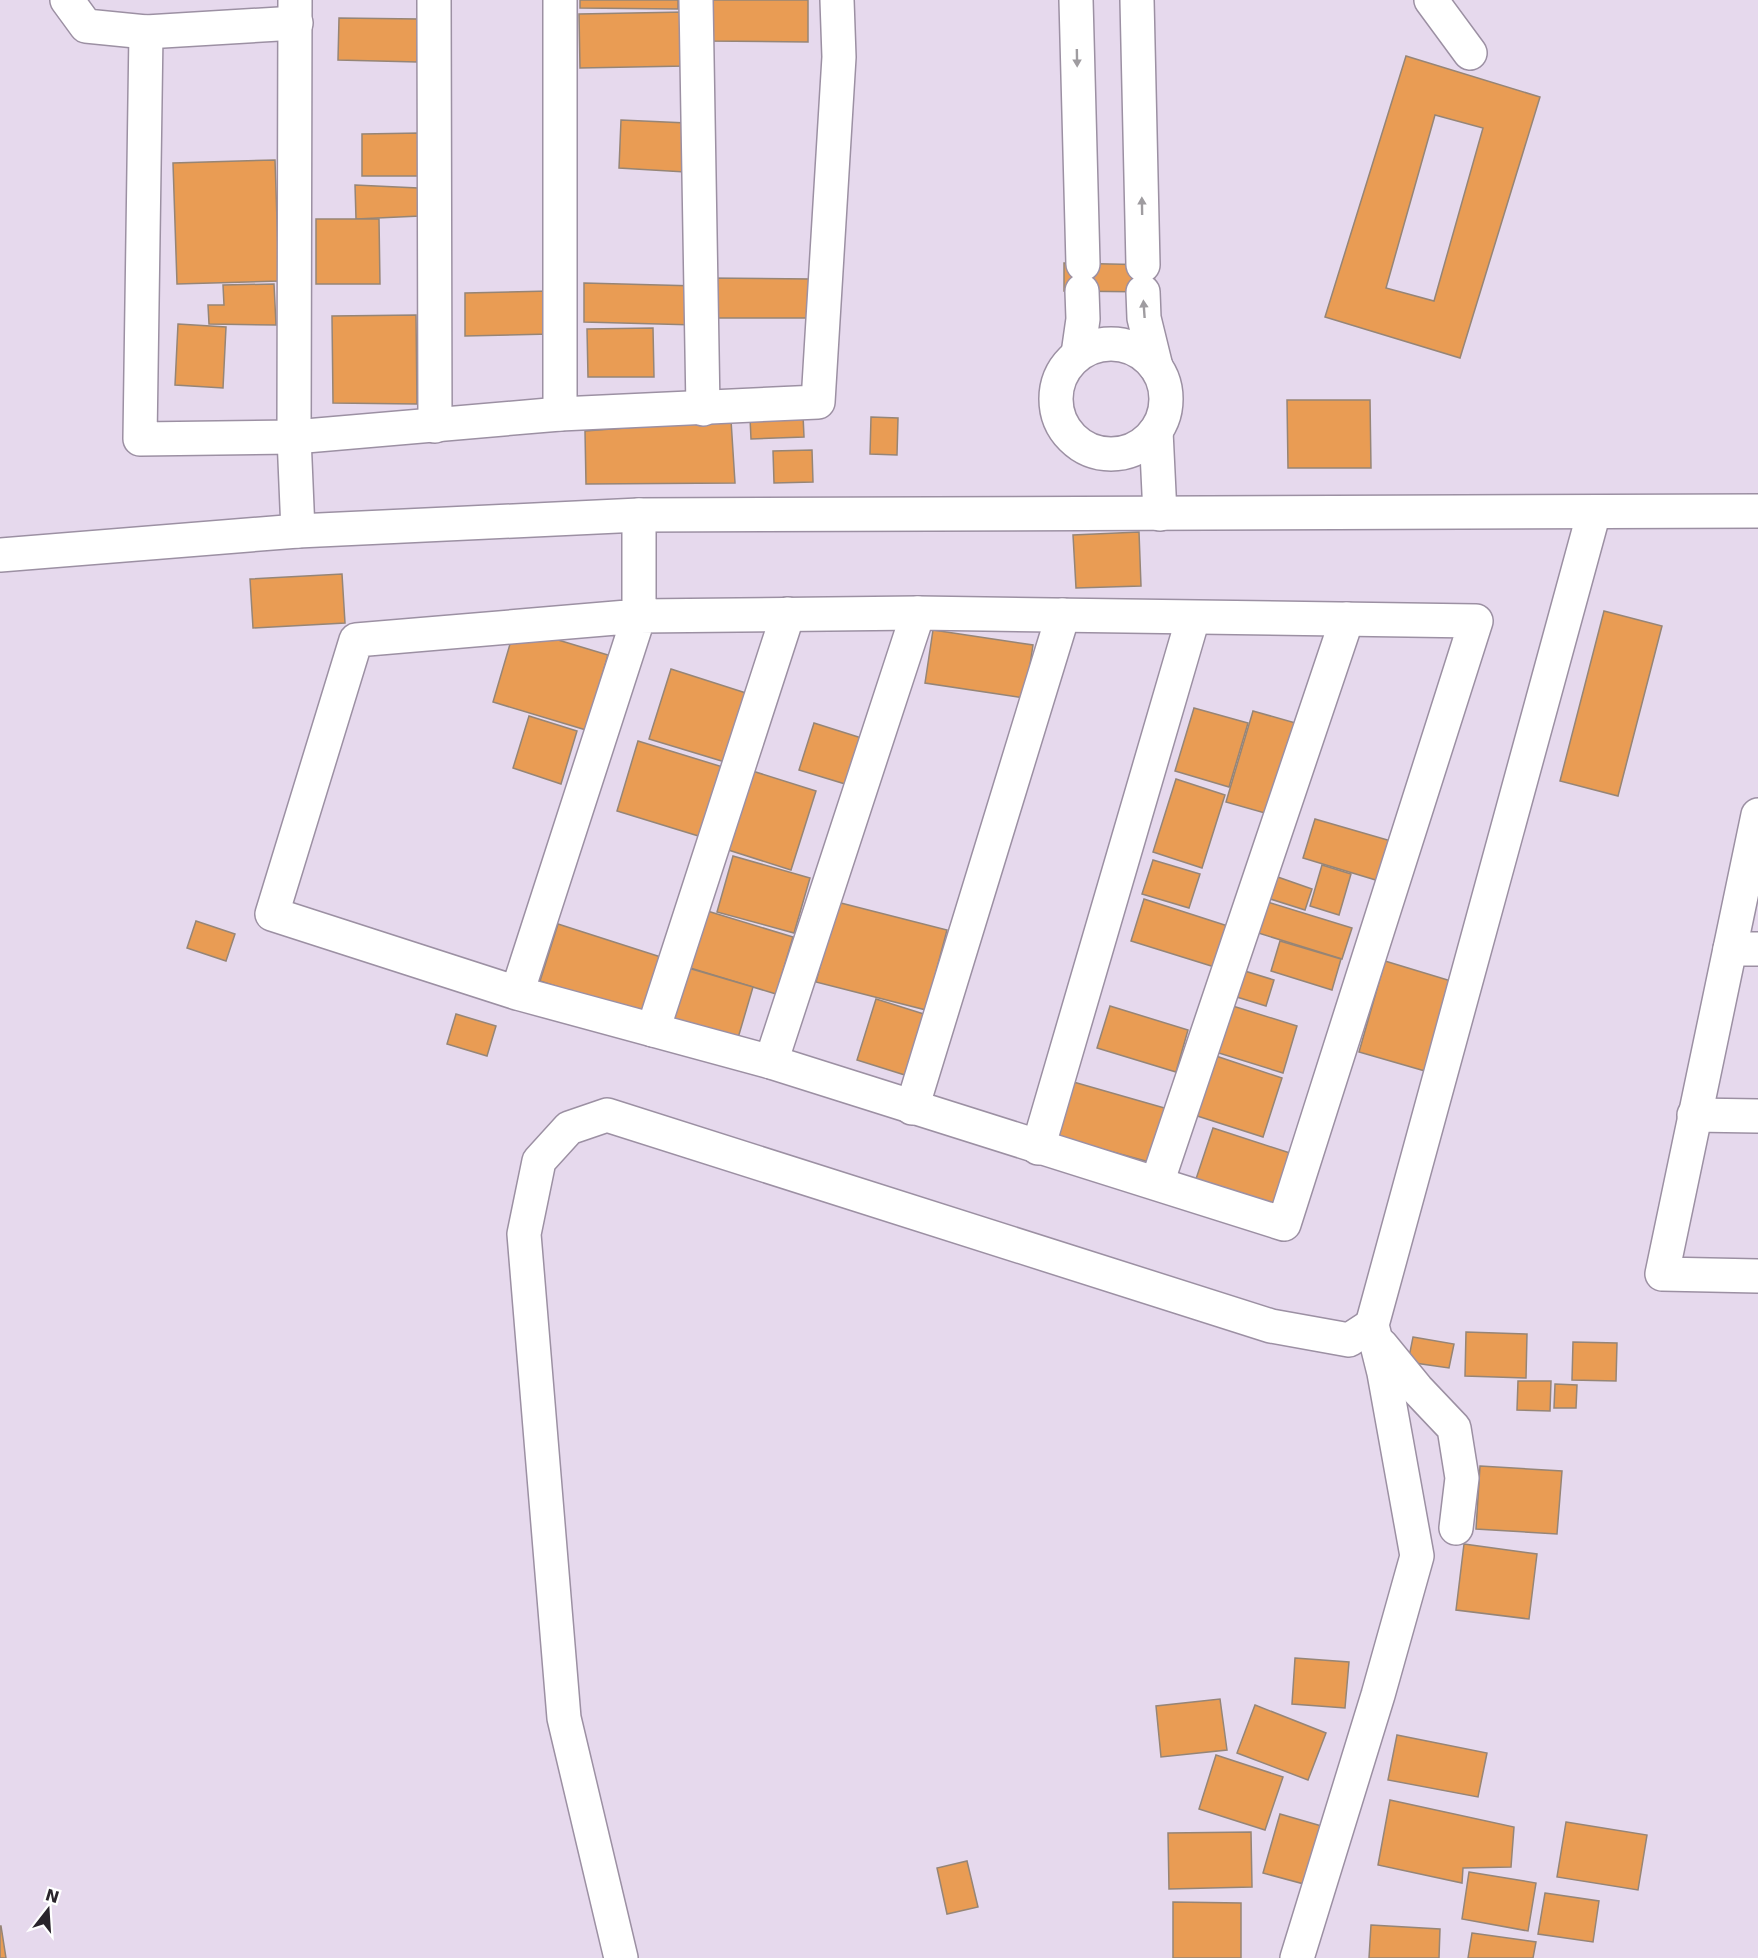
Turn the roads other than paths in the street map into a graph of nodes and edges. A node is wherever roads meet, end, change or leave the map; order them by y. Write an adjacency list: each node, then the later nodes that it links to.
1 (67, 0): 10 (street)
2 (434, 0): 16 (street)
3 (560, 0): 15 (street)
4 (696, 0): 14 (street)
5 (837, 0): 14 (street)
6 (1076, 0): 12 (street, one-way to 12)
7 (1137, 0): 13 (street, one-way to 7)
8 (1431, 0): 11 (street)
9 (296, 11): 10 (street); 18 (street)
10 (146, 32): 18 (street)
11 (1470, 52)
12 (1078, 354): 13 (street); 17 (street)
13 (1156, 367): 17 (street)
14 (703, 409): 15 (street)
15 (560, 414): 16 (street)
16 (435, 426): 18 (street)
17 (1156, 431): 21 (street)
18 (294, 437): 23 (street)
19 (1758, 511): 20 (street)
20 (1594, 512): 21 (street); 42 (street)
21 (1160, 514): 22 (street)
22 (639, 515): 23 (street); 28 (street)
23 (298, 531): 24 (street)
24 (0, 555)
25 (918, 613): 26 (street); 27 (street); 35 (street)
26 (788, 614): 28 (street); 34 (street)
27 (1063, 615): 29 (street); 36 (street)
28 (639, 616): 33 (street); 33 (street)
29 (1193, 618): 30 (street); 39 (street)
30 (1347, 619): 40 (street); 40 (street)
31 (1758, 815): 32 (street)
32 (1744, 949): 37 (street)
33 (517, 993): 34 (street)
34 (653, 1030): 35 (street)
35 (771, 1062): 36 (street)
36 (912, 1108): 39 (street)
37 (1694, 1115): 38 (street); 41 (street)
38 (1758, 1116)
39 (1038, 1148): 40 (street)
40 (1158, 1183)
41 (1758, 1276)
42 (1374, 1332): 43 (street); 44 (street); 45 (street)
43 (1456, 1528)
44 (621, 1958)
45 (1297, 1958)

